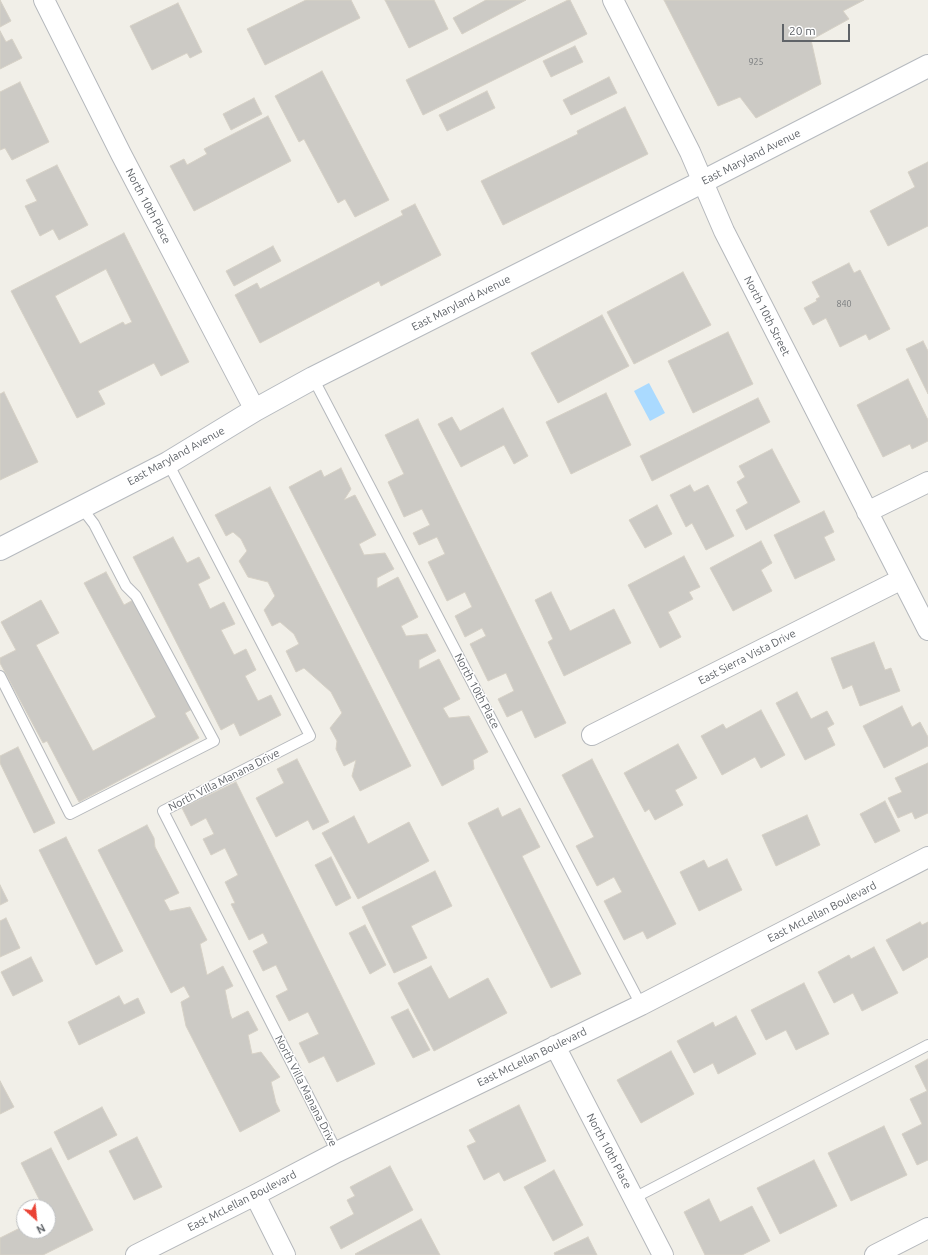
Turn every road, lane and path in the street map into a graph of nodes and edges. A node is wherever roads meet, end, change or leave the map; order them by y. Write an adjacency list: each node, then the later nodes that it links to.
1 (44, 0): 6 (street, North 10th Place)
2 (613, 0): 4 (street, North 10th Street)
3 (928, 66): 4 (street, East Maryland Avenue)
4 (702, 182): 5 (street, East Maryland Avenue); 10 (street, North 10th Street)
5 (313, 378): 6 (street, East Maryland Avenue); 17 (lane, North 10th Place)
6 (255, 410): 7 (street, East Maryland Avenue)
7 (168, 463): 9 (street, East Maryland Avenue); 20 (lane, North Villa Manana Drive)
8 (928, 482): 10 (street)
9 (81, 507): 11 (street, East Maryland Avenue); 14 (lane)
10 (867, 512): 12 (street, North 10th Street)
11 (0, 549)
12 (902, 579): 13 (street, North 10th Street); 15 (street, East Sierra Vista Drive)
13 (928, 630)
14 (0, 676)
15 (592, 735)
16 (928, 857): 17 (street, East McLellan Boulevard)
17 (641, 1004): 19 (street, East McLellan Boulevard)
18 (928, 1045): 22 (lane)
19 (555, 1046): 20 (street, East McLellan Boulevard); 22 (street, North 10th Place)
20 (337, 1152): 21 (street, East McLellan Boulevard)
21 (254, 1195): 24 (street, East McLellan Boulevard); 25 (street)
22 (634, 1198): 26 (street, North 10th Place)
23 (928, 1228): 27 (street)
24 (136, 1255)
25 (285, 1255)
26 (663, 1255)
27 (875, 1255)

